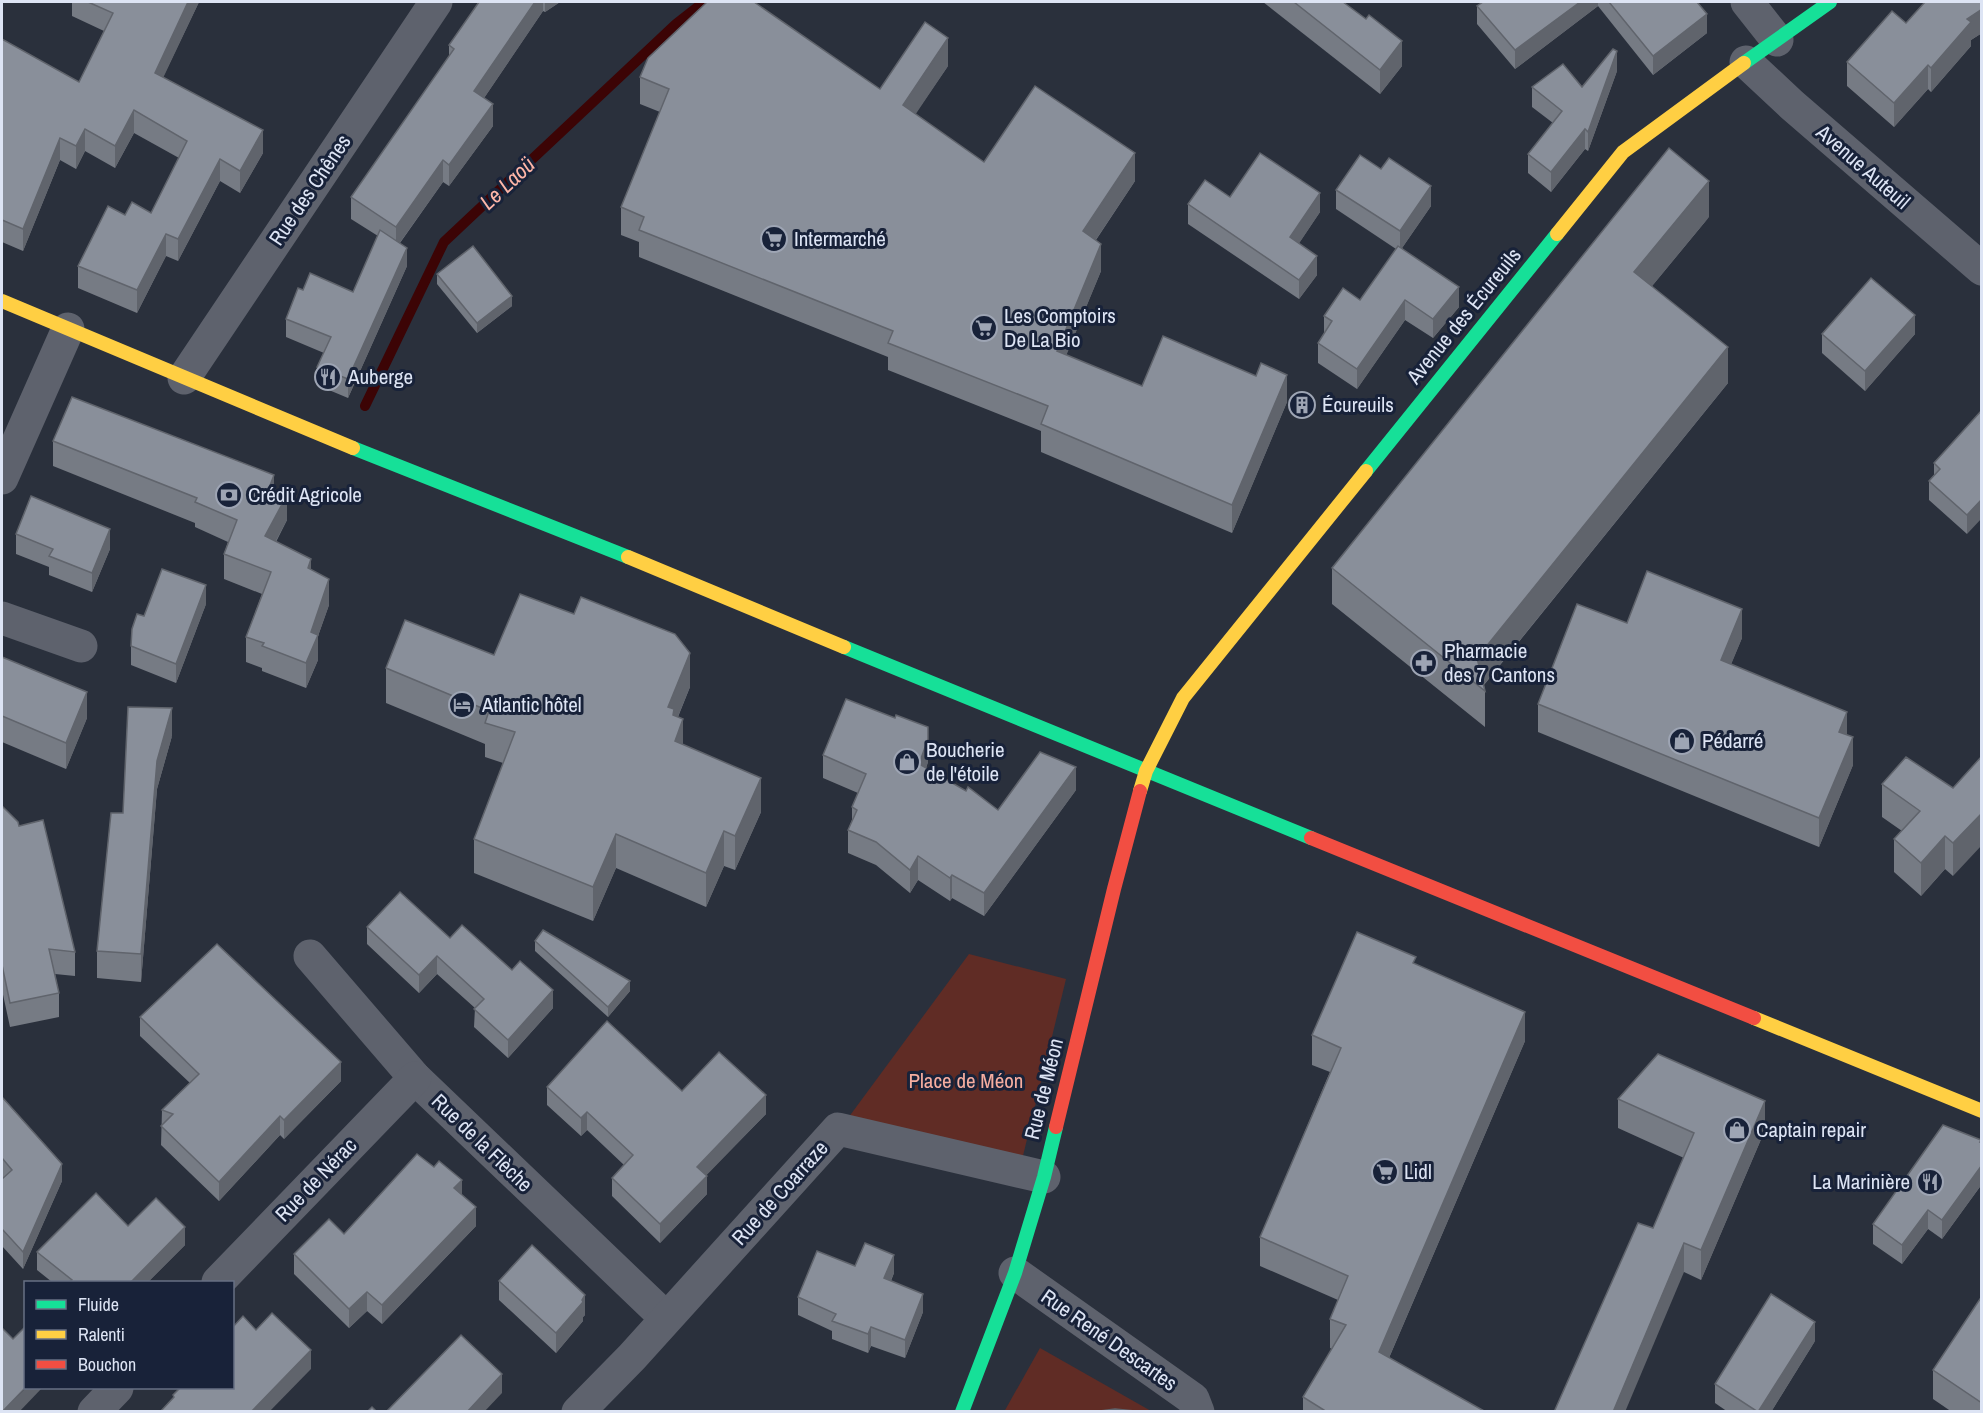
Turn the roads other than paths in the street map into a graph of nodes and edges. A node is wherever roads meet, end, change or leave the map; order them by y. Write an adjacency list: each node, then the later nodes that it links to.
1 (436, 2): 9 (street, Rue des Chênes)
2 (1747, 2): 4 (street)
3 (1830, 2): 4 (main road, Avenue des Écureuils)
4 (1777, 40): 5 (main road, Avenue des Écureuils)
5 (1746, 63): 6 (street, Avenue Auteuil); 13 (main road, Avenue des Écureuils)
6 (1982, 269)
7 (2, 301): 8 (main road)
8 (68, 329): 9 (main road); 10 (street)
9 (184, 378): 13 (main road)
10 (2, 478)
11 (2, 618): 12 (street)
12 (81, 646)
13 (1146, 771): 16 (main road); 17 (main road, Rue de Méon)
14 (310, 956): 15 (street, Rue de la Flèche)
15 (415, 1078): 19 (street, Rue de Nérac); 20 (street, Rue de la Flèche)
16 (1982, 1111)
17 (1044, 1178): 18 (main road, Rue de Méon); 20 (street, Rue de Coarraze)
18 (1015, 1273): 26 (main road, Rue de Méon); 27 (street, Rue René Descartes)
19 (219, 1281)
20 (666, 1318): 21 (street, Rue de Coarraze)
21 (632, 1357): 24 (street, Rue de Coarraze); 25 (street)
22 (116, 1389): 23 (street)
23 (94, 1412)
24 (578, 1412)
25 (612, 1412)
26 (962, 1412)
27 (1198, 1412)

